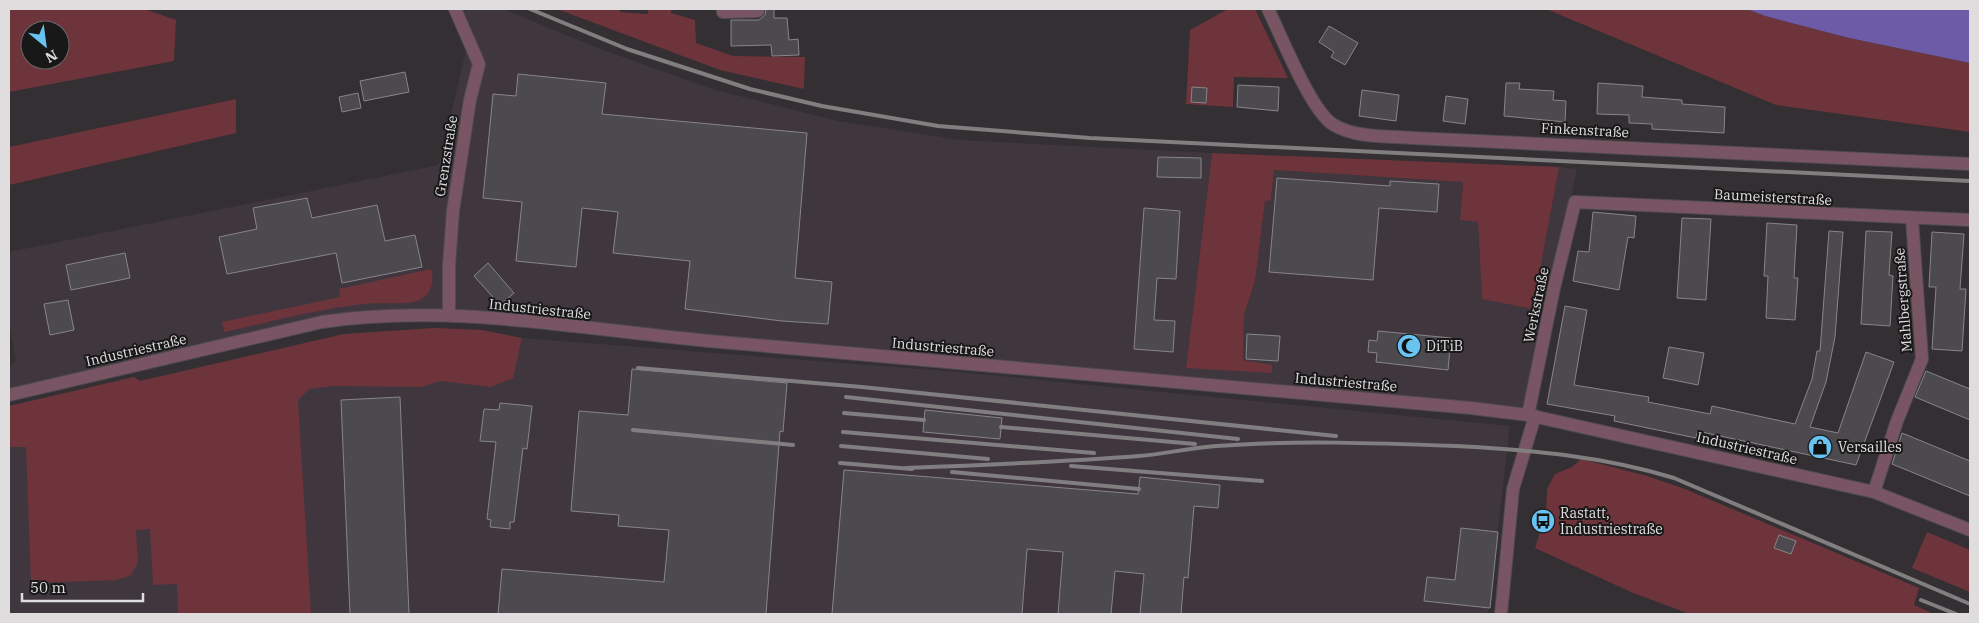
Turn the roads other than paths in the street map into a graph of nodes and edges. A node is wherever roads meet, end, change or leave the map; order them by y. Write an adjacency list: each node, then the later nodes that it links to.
1 (455, 9): 9 (street, Grenzstraße)
2 (723, 9): 4 (street)
3 (1268, 9): 5 (street, Finkenstraße)
4 (758, 11)
5 (1970, 164)
6 (1575, 202): 7 (street, Baumeisterstraße); 11 (street, Werkstraße)
7 (1912, 219): 8 (street, Baumeisterstraße); 12 (street, Mahlbergstraße)
8 (1970, 220)
9 (449, 314): 10 (street, Industriestraße); 11 (street, Industriestraße)
10 (9, 395)
11 (1532, 416): 12 (street, Industriestraße); 14 (street, Werkstraße)
12 (1874, 492): 13 (street, Industriestraße)
13 (1970, 530)
14 (1501, 614)

